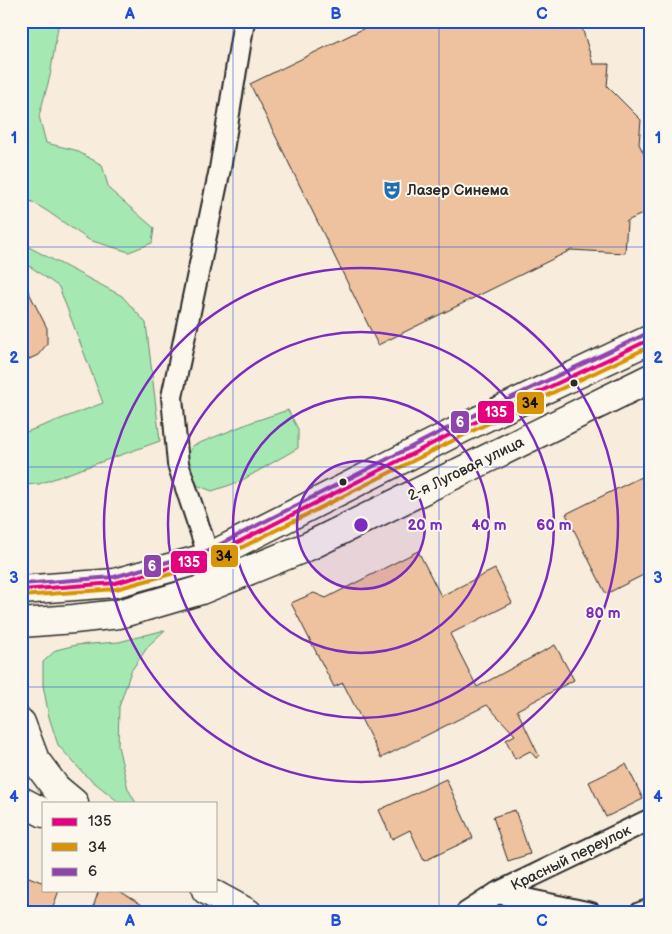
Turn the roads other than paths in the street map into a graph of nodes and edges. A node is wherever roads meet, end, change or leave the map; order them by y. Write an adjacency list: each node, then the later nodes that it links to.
1 (244, 21): 4 (street)
2 (651, 339): 4 (main road)
3 (651, 378): 6 (main road, 2-я Луговая улица)
4 (209, 556): 5 (main road)
5 (21, 590)
6 (21, 623)
7 (21, 723): 9 (main road)
8 (21, 801): 10 (main road)
9 (73, 802)
10 (42, 812)
11 (651, 819): 13 (street, Красный переулок)
12 (210, 892): 15 (main road)
13 (497, 893): 16 (street, Красный переулок); 17 (street)
14 (651, 909): 18 (street)
15 (248, 913)
16 (466, 913)
17 (590, 913)
18 (640, 913)

